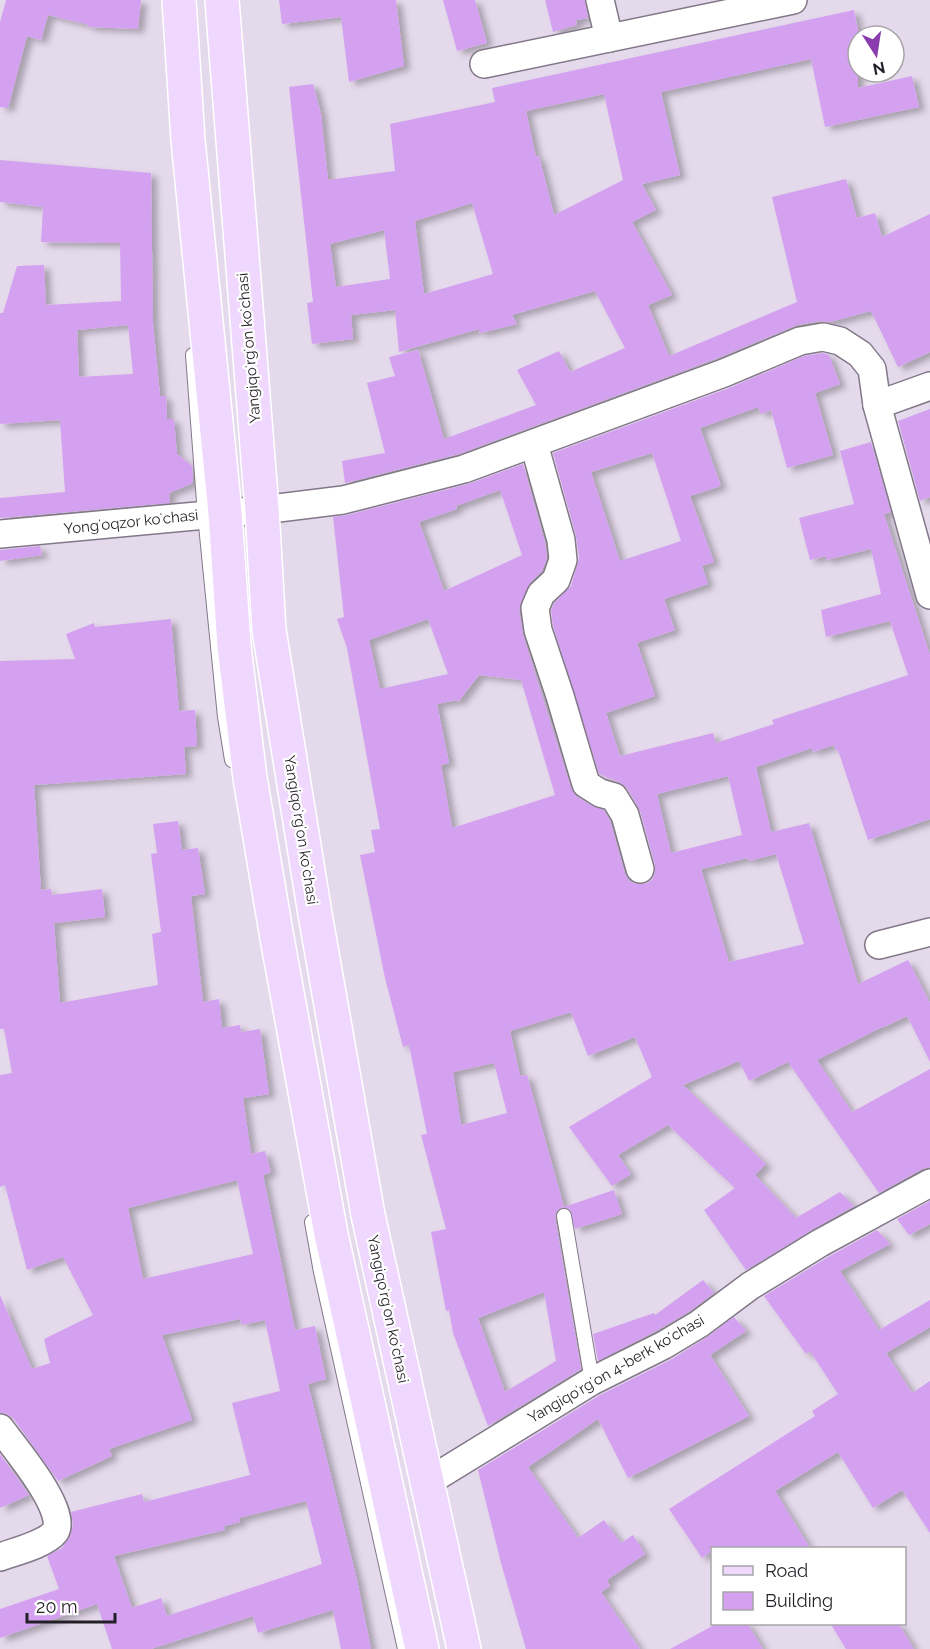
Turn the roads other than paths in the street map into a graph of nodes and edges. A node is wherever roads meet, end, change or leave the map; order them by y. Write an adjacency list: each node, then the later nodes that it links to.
1 (167, 0): 8 (lane)
2 (179, 0): 14 (main road)
3 (222, 0): 13 (main road, Yangiqoʻrgʻon koʻchasi)
4 (600, 0): 6 (street)
5 (793, 0): 6 (street)
6 (609, 38): 7 (street)
7 (484, 64)
8 (186, 257)
9 (192, 339): 14 (lane)
10 (930, 386): 11 (street)
11 (877, 405): 12 (street, Yongʻoqzor koʻchasi); 16 (street, Yongʻoqzor koʻchasi)
12 (534, 444): 13 (street, Yongʻoqzor koʻchasi); 18 (street)
13 (262, 510): 14 (street, Yongʻoqzor koʻchasi); 26 (main road, Yangiqoʻrgʻon koʻchasi)
14 (215, 514): 15 (street, Yongʻoqzor koʻchasi); 17 (lane); 29 (main road)
15 (0, 534)
16 (930, 595)
17 (235, 776)
18 (640, 869)
19 (930, 932): 20 (street)
20 (879, 945)
21 (930, 1183): 24 (street, Yangiqoʻrgʻon 4-berk koʻchasi)
22 (311, 1213): 28 (lane)
23 (564, 1216): 24 (lane)
24 (592, 1381): 26 (street, Yangiqoʻrgʻon 4-berk koʻchasi)
25 (0, 1428): 27 (street)
26 (426, 1483): 30 (main road, Yangiqoʻrgʻon koʻchasi)
27 (0, 1557)
28 (405, 1649)
29 (422, 1649)
30 (464, 1649)

